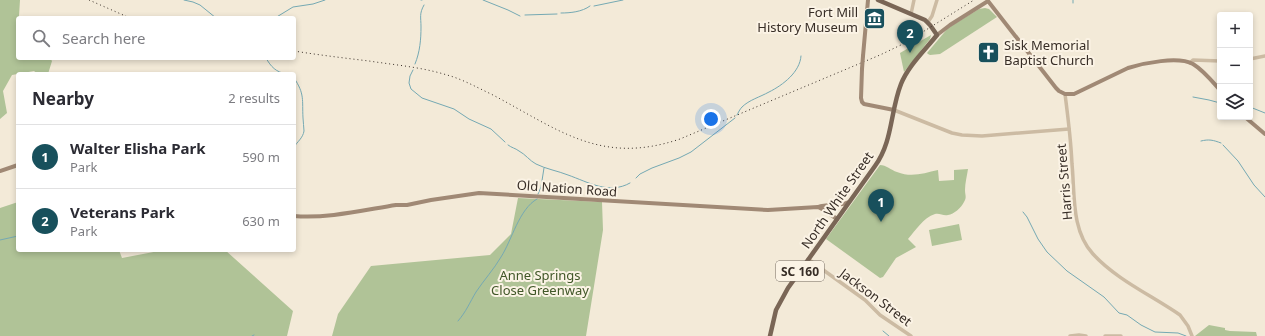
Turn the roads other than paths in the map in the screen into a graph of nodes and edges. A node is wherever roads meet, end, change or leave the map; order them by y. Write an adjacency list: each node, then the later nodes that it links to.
1 (868, 0): 16 (main road, bridge)
2 (878, 0): 7 (main road)
3 (914, 0): 7 (street)
4 (937, 0): 8 (street)
5 (978, 7): 6 (main road); 6 (main road); 9 (main road)
6 (992, 7): 15 (main road)
7 (911, 14): 8 (main road)
8 (928, 22): 9 (main road)
9 (938, 35): 16 (main road, North White Street)
10 (1265, 56): 11 (street)
11 (1253, 58)
12 (1217, 61): 13 (street)
13 (1190, 63): 14 (main road); 15 (main road)
14 (1217, 87)
15 (1065, 94): 18 (street, Harris Street)
16 (894, 110): 18 (street); 22 (main road, North White Street)
17 (1249, 120): 19 (main road)
18 (1070, 129): 33 (street, Harris Street)
19 (1265, 134)
20 (16, 166): 21 (main road)
21 (0, 171)
22 (849, 202): 23 (main road, Old Nation Road); 25 (main road, North White Street)
23 (818, 207): 24 (main road, Old Nation Road); 25 (main road)
24 (296, 216)
25 (837, 219): 26 (main road, North White Street / SC 160)
26 (808, 260): 27 (main road, North White Street / SC 160); 28 (street, Jackson Street)
27 (770, 336)
28 (911, 336)
29 (1070, 336): 30 (street)
30 (1086, 336)
31 (1105, 336): 32 (street)
32 (1121, 336)
33 (1192, 336)

